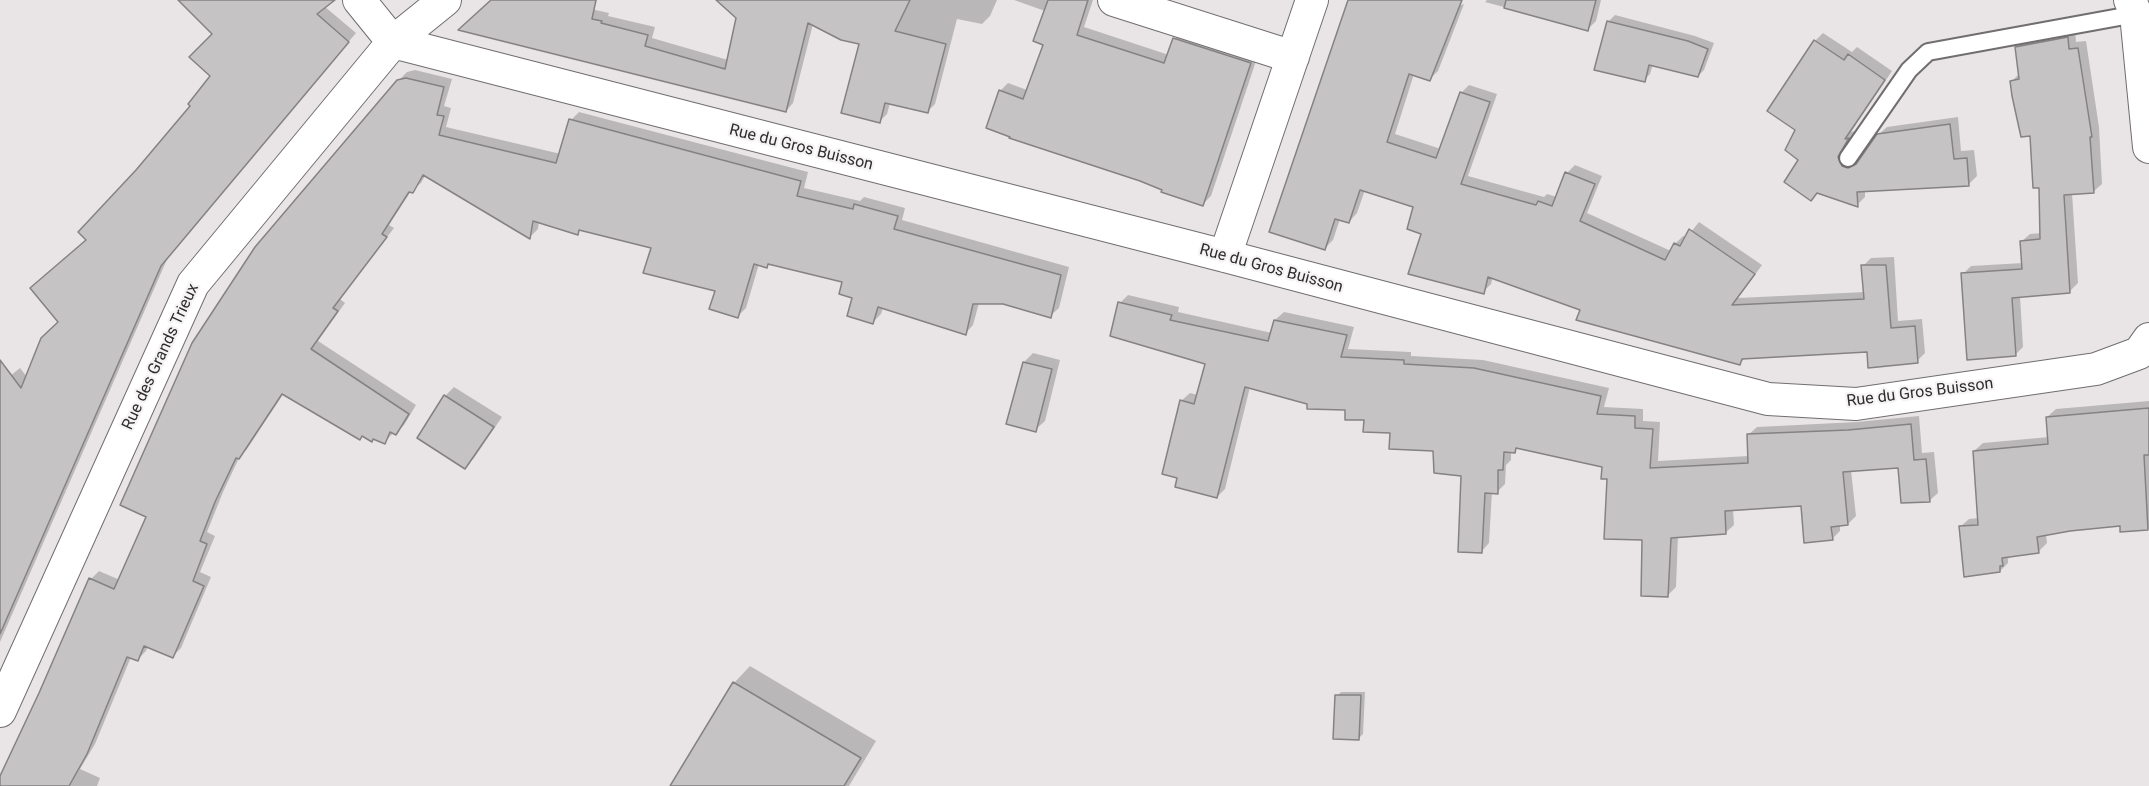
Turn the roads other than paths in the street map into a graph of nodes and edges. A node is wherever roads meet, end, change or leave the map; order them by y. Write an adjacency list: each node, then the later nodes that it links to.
1 (359, 0): 6 (street)
2 (445, 0): 6 (street, Rue des Grands Trieux)
3 (1114, 0): 7 (street)
4 (1312, 0): 7 (street)
5 (2133, 7): 8 (street); 9 (lane)
6 (393, 42): 10 (street, Rue du Gros Buisson); 12 (street, Rue des Grands Trieux)
7 (1293, 57): 10 (street)
8 (2149, 147)
9 (1848, 158)
10 (1225, 256): 11 (street, Rue du Gros Buisson)
11 (2149, 339)
12 (0, 711)

